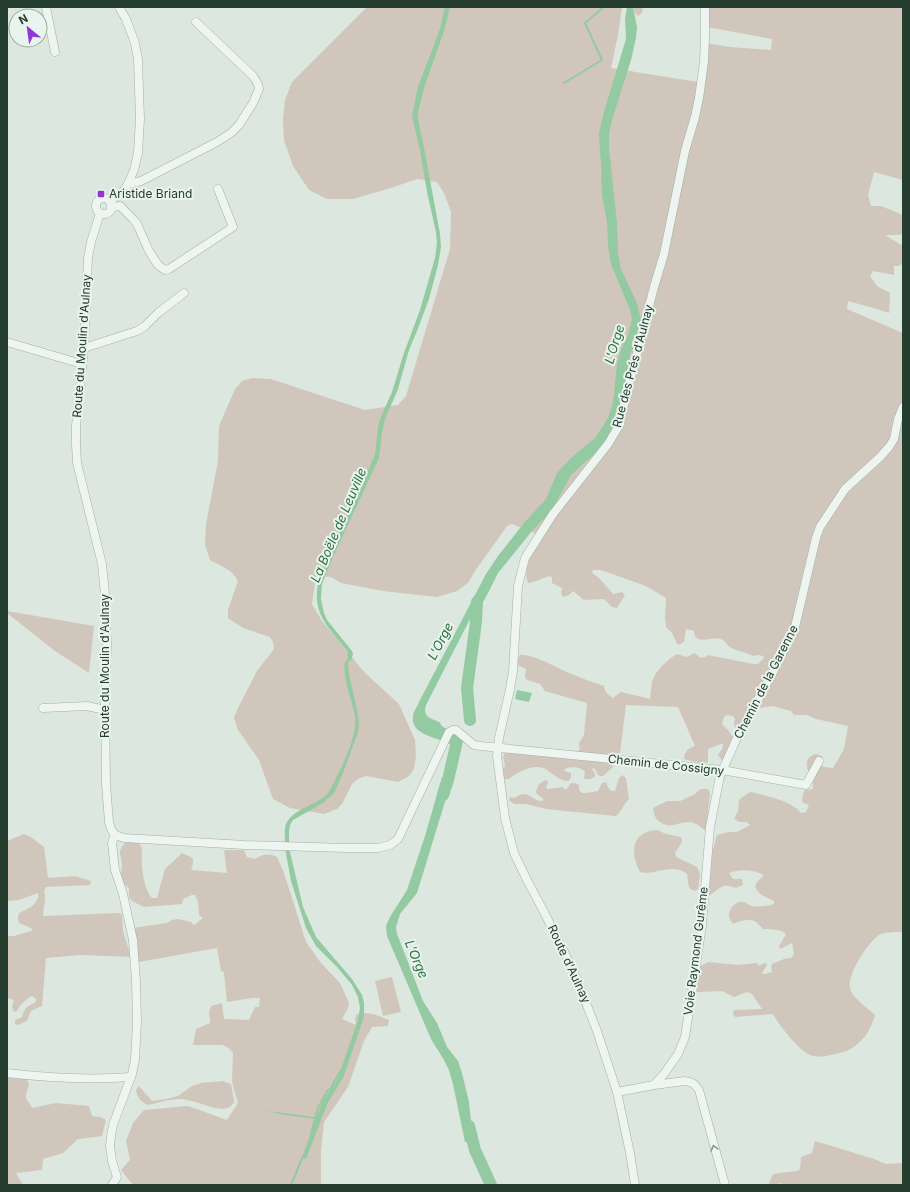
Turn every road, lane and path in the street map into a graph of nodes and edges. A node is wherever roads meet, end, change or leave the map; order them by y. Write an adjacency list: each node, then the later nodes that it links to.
1 (46, 7): 5 (street)
2 (119, 7): 6 (street)
3 (705, 7): 17 (street, Rue des Prés d'Aulnay)
4 (196, 22): 6 (street)
5 (55, 52)
6 (128, 184): 8 (street)
7 (218, 189): 8 (street)
8 (110, 204): 9 (street); 9 (street)
9 (100, 213): 12 (street, Route du Moulin d'Aulnay)
10 (184, 293): 12 (street)
11 (7, 342): 13 (street)
12 (84, 348): 13 (street, Route du Moulin d'Aulnay)
13 (82, 364): 16 (street, Route du Moulin d'Aulnay)
14 (903, 407): 19 (street, Chemin de la Garenne)
15 (43, 708): 16 (street)
16 (105, 710): 20 (street, Route du Moulin d'Aulnay)
17 (498, 747): 19 (street, Chemin de Cossigny); 20 (street, Chemin de Cossigny); 24 (street, Route d'Aulnay)
18 (819, 761): 19 (street, Chemin de Cossigny)
19 (722, 770): 23 (street, Voie Raymond Gurême)
20 (115, 835): 22 (street)
21 (7, 1073): 22 (street)
22 (132, 1077): 25 (street)
23 (654, 1085): 24 (street); 27 (street, one-way to 23)
24 (617, 1092): 26 (street, Route d'Aulnay)
25 (112, 1185)
26 (635, 1185)
27 (725, 1185)

